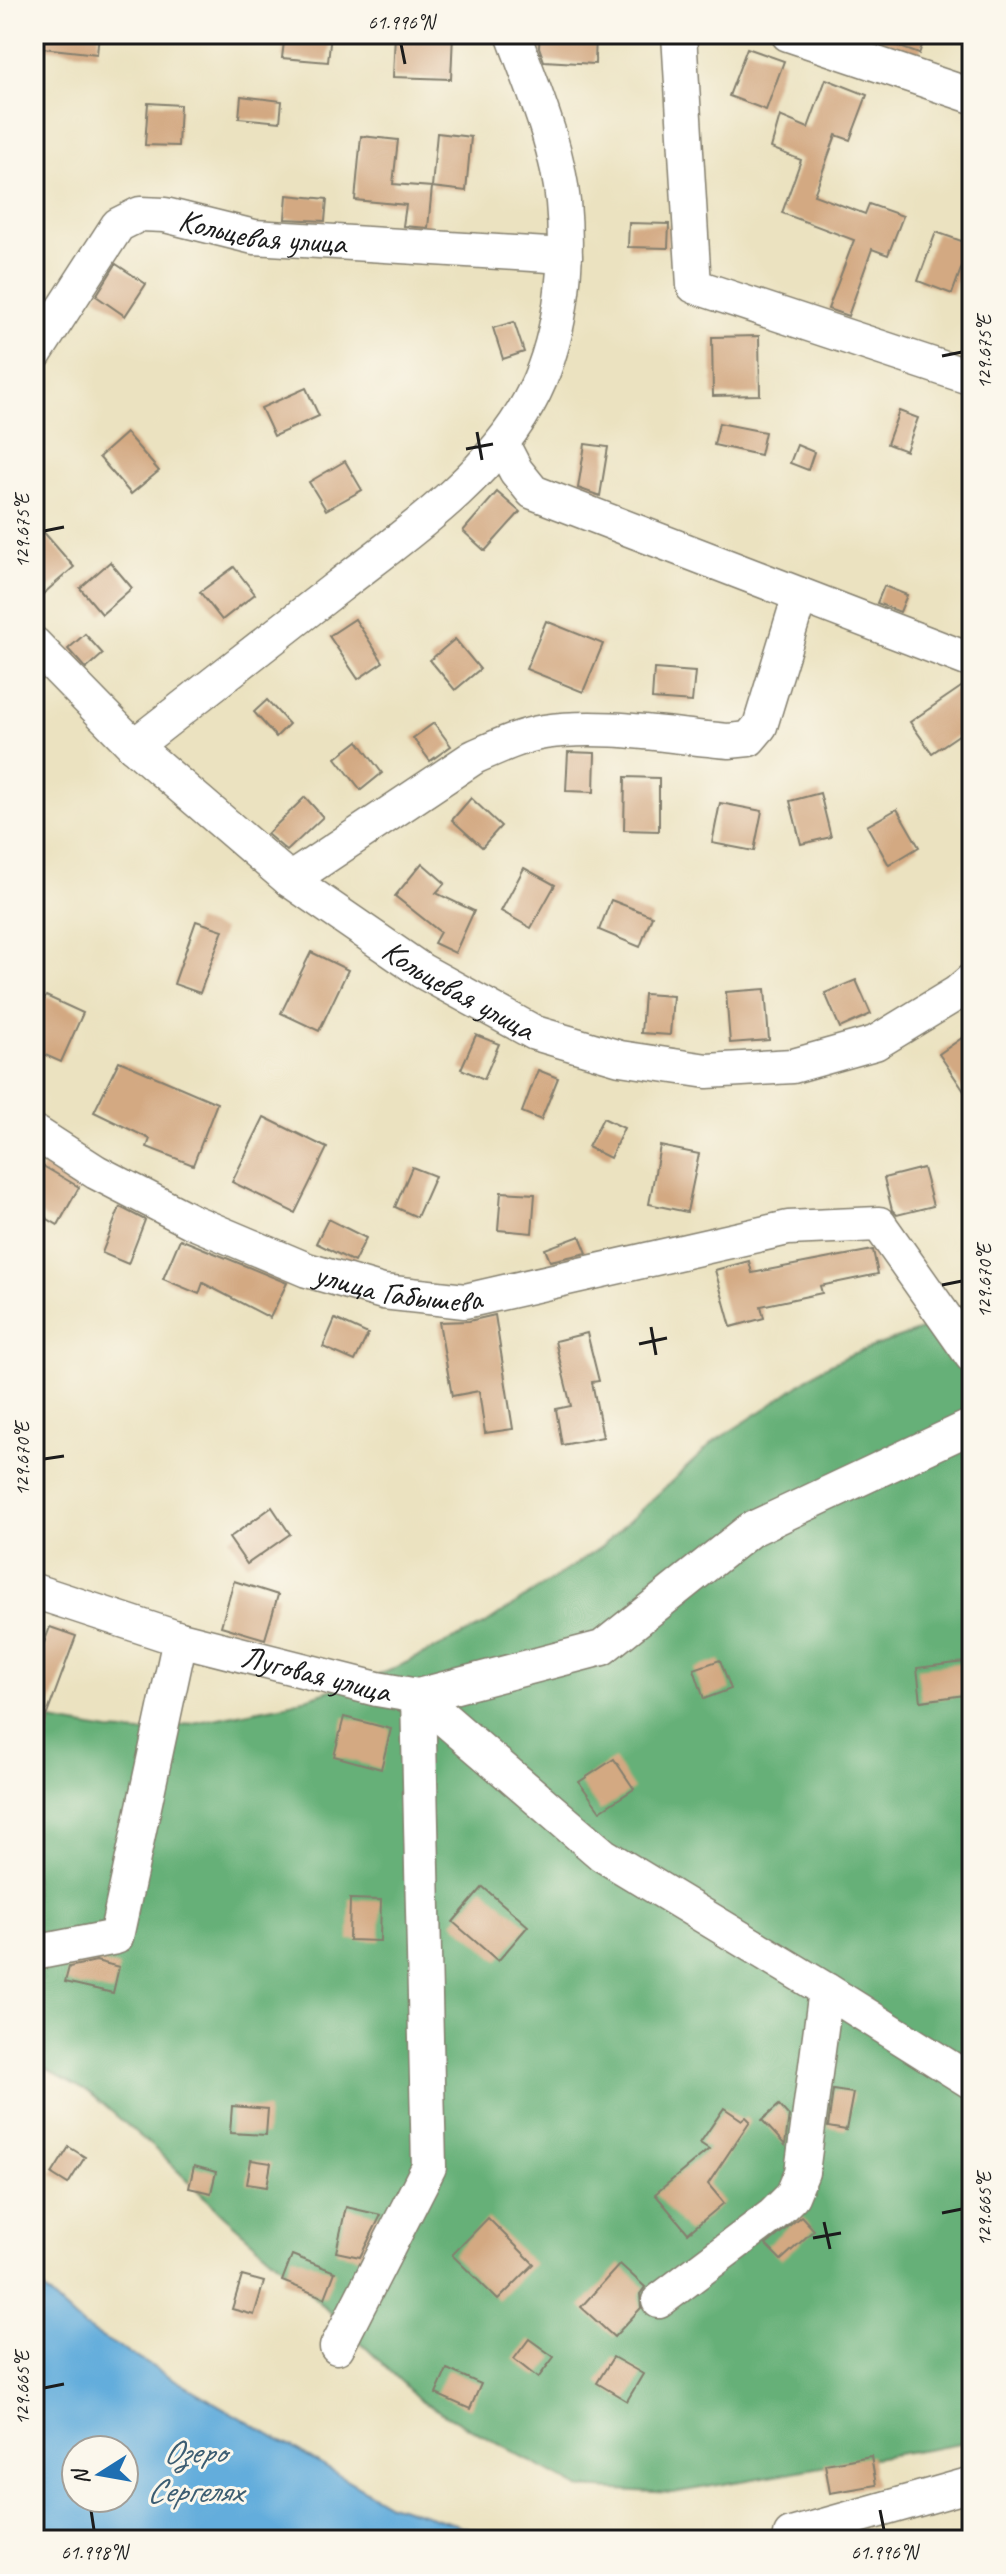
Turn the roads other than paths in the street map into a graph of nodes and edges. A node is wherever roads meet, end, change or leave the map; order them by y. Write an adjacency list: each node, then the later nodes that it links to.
1 (513, 34): 5 (street)
2 (679, 34): 7 (street)
3 (788, 34): 4 (street)
4 (972, 96)
5 (565, 256): 6 (street, Кольцевая улица); 8 (street)
6 (34, 355)
7 (972, 378)
8 (502, 444): 9 (street); 12 (street)
9 (800, 595): 11 (street); 13 (street)
10 (34, 644): 12 (street, Кольцевая улица)
11 (972, 661)
12 (134, 746): 13 (street, Кольцевая улица)
13 (290, 880): 14 (street, Кольцевая улица)
14 (972, 980)
15 (34, 1132): 16 (street, улица Габышева)
16 (972, 1356)
17 (972, 1426): 20 (street, Луговая улица)
18 (34, 1591): 19 (street, Луговая улица)
19 (180, 1639): 20 (street, Луговая улица); 21 (street)
20 (418, 1696): 22 (street); 25 (street)
21 (34, 1953)
22 (826, 1990): 23 (street); 24 (street)
23 (972, 2082)
24 (659, 2301)
25 (337, 2347)
26 (972, 2484): 27 (street)
27 (791, 2535)

